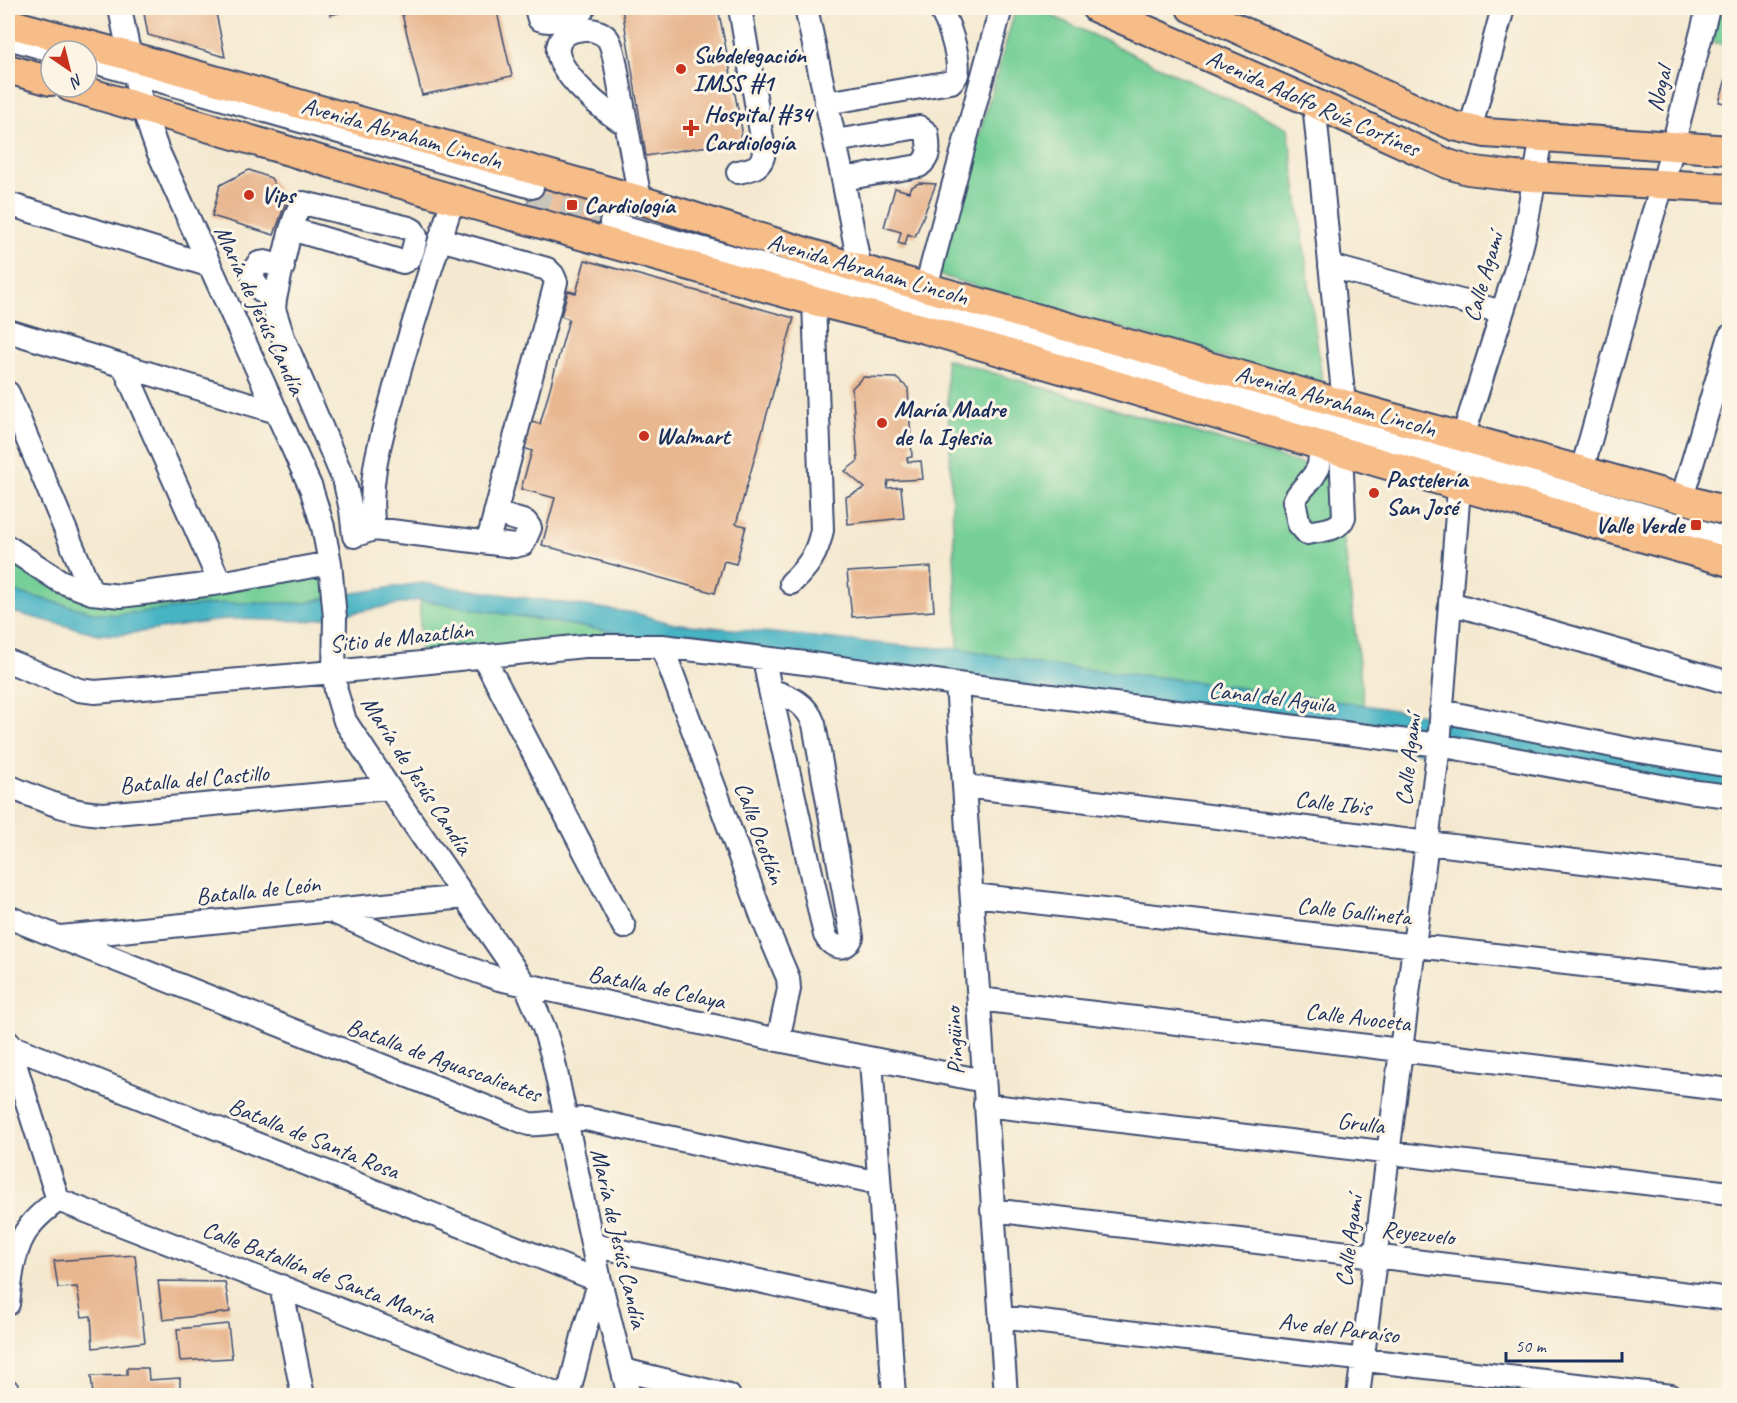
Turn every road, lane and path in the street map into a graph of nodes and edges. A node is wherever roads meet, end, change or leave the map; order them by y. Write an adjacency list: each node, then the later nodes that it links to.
1 (120, 8): 21 (street, María de Jesús Candía)
2 (536, 8): 3 (street)
3 (584, 8)
4 (740, 8): 31 (street)
5 (806, 8): 23 (street)
6 (939, 8): 23 (street)
7 (1001, 8): 47 (street)
8 (1096, 8): 24 (main road, Avenida Adolfo Ruíz Cortínes)
9 (1191, 8): 26 (main road)
10 (1503, 8): 26 (street)
11 (1704, 8): 29 (street, Nogal)
12 (8, 23): 21 (main road, Avenida Abraham Lincoln)
13 (8, 38): 14 (street)
14 (39, 47)
15 (8, 50): 16 (street)
16 (39, 59)
17 (99, 65): 21 (street)
18 (8, 69): 20 (main road)
19 (99, 75): 21 (street)
20 (39, 78)
21 (135, 81): 22 (main road); 36 (street); 37 (main road); 38 (main road, Avenida Abraham Lincoln); 43 (street, María de Jesús Candía)
22 (99, 84)
23 (826, 103): 28 (street)
24 (1314, 103): 32 (main road, Avenida Adolfo Ruíz Cortínes); 44 (street)
25 (626, 124): 38 (street)
26 (1470, 130): 27 (main road)
27 (1542, 137): 29 (main road); 32 (street, Calle Agamí)
28 (835, 141): 33 (street); 33 (street)
29 (1672, 146): 30 (main road); 34 (street, Nogal)
30 (1730, 150)
31 (738, 172)
32 (1535, 177): 34 (main road, Avenida Adolfo Ruíz Cortínes); 48 (street, Calle Agamí)
33 (843, 179): 45 (street)
34 (1664, 184): 35 (main road, Avenida Adolfo Ruíz Cortínes); 56 (street, Nogal)
35 (1730, 188)
36 (531, 193)
37 (453, 199): 42 (street); 46 (main road)
38 (640, 200): 45 (main road, Avenida Abraham Lincoln)
39 (8, 204): 43 (street)
40 (613, 217): 47 (street)
41 (291, 229): 41 (street); 61 (street)
42 (440, 239): 59 (street); 61 (street)
43 (208, 265): 54 (street, María de Jesús Candía)
44 (1330, 266): 48 (street); 53 (street)
45 (860, 269): 47 (main road, Avenida Abraham Lincoln)
46 (814, 300): 47 (main road); 68 (street)
47 (925, 306): 53 (main road, Avenida Abraham Lincoln); 55 (street); 55 (main road)
48 (1502, 312): 55 (street, Calle Agamí)
49 (8, 331): 51 (street)
50 (1730, 336): 57 (street)
51 (124, 367): 54 (street); 67 (street)
52 (8, 393): 69 (street)
53 (1344, 403): 55 (main road, Avenida Abraham Lincoln)
54 (277, 412): 65 (street, María de Jesús Candía)
55 (1461, 459): 56 (main road, Avenida Abraham Lincoln); 60 (street); 62 (street); 66 (main road); 70 (street, Calle Agamí)
56 (1582, 470): 57 (main road, Avenida Abraham Lincoln)
57 (1682, 498): 58 (main road, Avenida Abraham Lincoln)
58 (1730, 512)
59 (495, 513): 63 (street); 63 (street)
60 (1730, 529)
61 (364, 532): 63 (street); 65 (street)
62 (1730, 540)
63 (488, 541)
64 (8, 547): 69 (street)
65 (329, 557): 67 (street); 76 (street, María de Jesús Candía)
66 (1730, 562)
67 (220, 583): 69 (street)
68 (791, 583)
69 (92, 593)
70 (1450, 603): 77 (street); 80 (street, Calle Agamí)
71 (662, 646): 72 (street, Sitio de Mazatlán); 73 (street, Sitio de Mazatlán); 100 (street, Calle Ocotlán)
72 (483, 656): 76 (street, Sitio de Mazatlán); 94 (street)
73 (764, 658): 75 (street, Sitio de Mazatlán); 79 (street)
74 (8, 661): 76 (street, Sitio de Mazatlán)
75 (805, 663): 78 (street, Canal del Aguila)
76 (334, 672): 84 (street, María de Jesús Candía)
77 (1730, 683)
78 (957, 684): 80 (street, Canal del Aguila); 83 (street, Pingüino)
79 (771, 690): 86 (street); 87 (street)
80 (1440, 728): 81 (street); 85 (street, Canal del Aguila); 88 (street, Calle Agamí)
81 (1730, 766)
82 (8, 786): 84 (street, Batalla del Castillo)
83 (965, 786): 88 (street, Calle Ibis); 90 (street, Pingüino)
84 (389, 788): 91 (street, María de Jesús Candía)
85 (1730, 796)
86 (832, 821): 87 (street); 87 (street)
87 (800, 824)
88 (1426, 842): 89 (street, Calle Ibis); 96 (street, Calle Agamí)
89 (1730, 880)
90 (973, 895): 96 (street, Calle Gallineta); 99 (street, Pingüino)
91 (464, 897): 92 (street, Batalla de León); 98 (street, María de Jesús Candía)
92 (329, 910): 95 (street, Batalla de León); 98 (street, Batalla de Celaya)
93 (8, 917): 95 (street, Batalla de Aguascalientes)
94 (624, 927)
95 (57, 938): 107 (street, Batalla de Aguascalientes)
96 (1414, 945): 97 (street, Calle Gallineta); 102 (street, Calle Agamí)
97 (1730, 982)
98 (526, 986): 100 (street, Batalla de Celaya); 107 (street, María de Jesús Candía)
99 (979, 999): 102 (street, Calle Avoceta); 104 (street, Pingüino)
100 (778, 1040): 103 (street, Batalla de Celaya)
101 (8, 1044): 111 (street); 115 (street, Batalla de Santa Rosa)
102 (1400, 1049): 105 (street, Calle Avoceta); 108 (street, Calle Agamí)
103 (871, 1060): 104 (street, Batalla de Celaya); 109 (street)
104 (984, 1081): 106 (street, Pingüino)
105 (1730, 1090)
106 (985, 1106): 108 (street, Grulla); 112 (street, Pingüino)
107 (564, 1120): 109 (street, Batalla de Aguascalientes); 113 (street, María de Jesús Candía)
108 (1388, 1153): 110 (street, Grulla); 114 (street, Calle Agamí)
109 (879, 1183): 119 (street)
110 (1730, 1193)
111 (58, 1200): 116 (street, Calle Batallón de Santa María); 118 (street)
112 (992, 1210): 114 (street, Reyezuelo); 120 (street, Pingüino)
113 (592, 1245): 115 (street, María de Jesús Candía); 119 (street)
114 (1375, 1255): 117 (street, Reyezuelo); 121 (street, Calle Agamí)
115 (600, 1281): 122 (street, María de Jesús Candía); 125 (street)
116 (281, 1286): 123 (street); 124 (street, Calle Batallón de Santa María)
117 (1730, 1299)
118 (8, 1304)
119 (888, 1309): 128 (street)
120 (1000, 1317): 121 (street, Ave del Paraíso); 129 (street, Pingüino)
121 (1362, 1358): 130 (street, Calle Agamí); 131 (street, Ave del Paraíso)
122 (623, 1370): 126 (street, María de Jesús Candía); 127 (street)
123 (303, 1395)
124 (561, 1395)
125 (568, 1395)
126 (629, 1395)
127 (729, 1395)
128 (894, 1395)
129 (1006, 1395)
130 (1358, 1395)
131 (1671, 1395)

